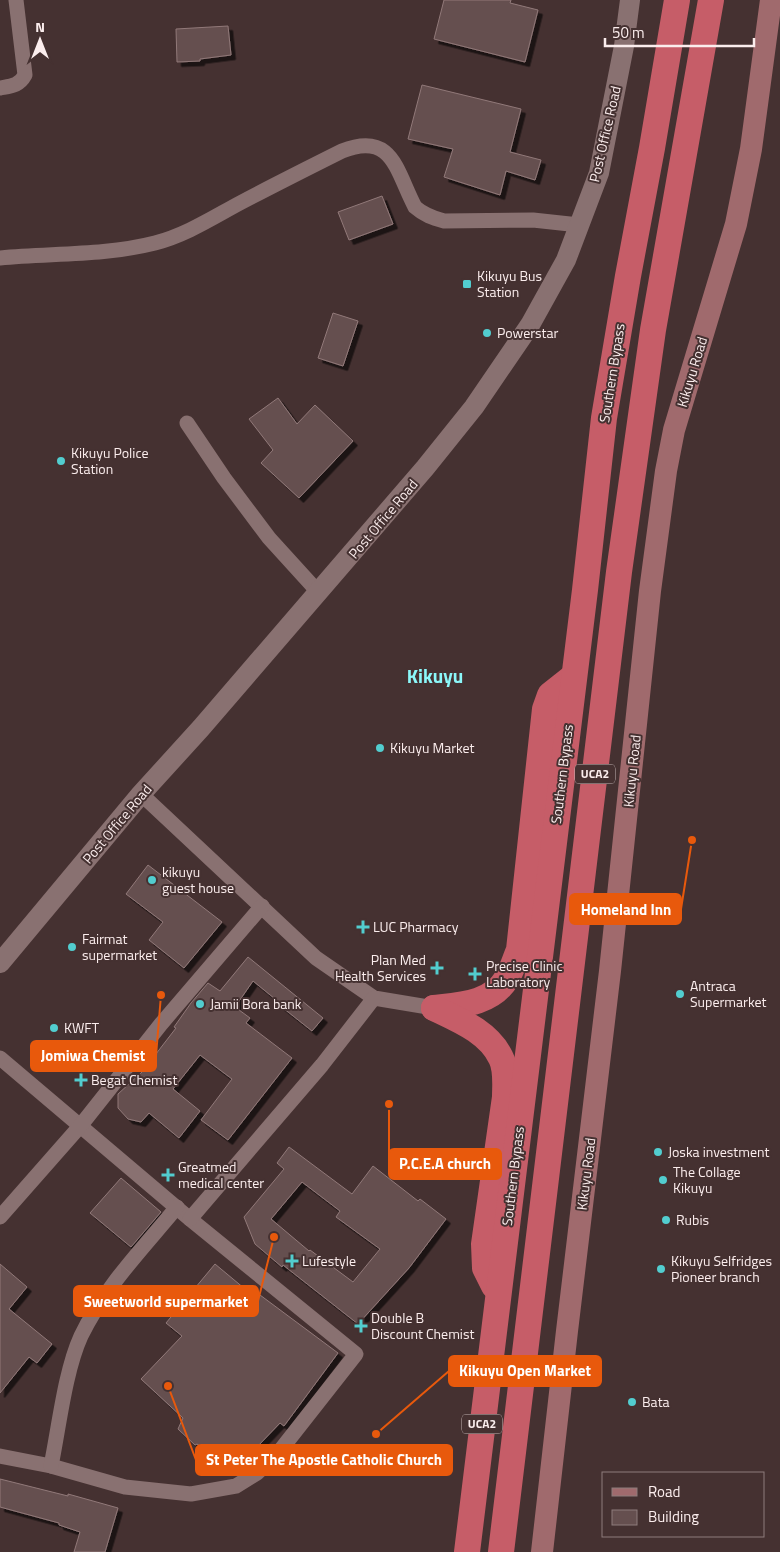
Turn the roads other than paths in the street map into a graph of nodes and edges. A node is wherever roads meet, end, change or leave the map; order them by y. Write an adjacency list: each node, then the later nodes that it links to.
1 (16, 0): 6 (street)
2 (630, 0): 7 (street, Post Office Road)
3 (677, 0): 11 (highway, Southern Bypass / UCA2)
4 (710, 0): 26 (highway, UCA2)
5 (771, 0): 27 (main road, Kikuyu Road)
6 (0, 88)
7 (579, 225): 8 (street); 10 (street, Post Office Road)
8 (0, 258)
9 (187, 423): 10 (street)
10 (319, 593): 12 (street, Post Office Road)
11 (574, 676): 16 (highway); 22 (highway, Southern Bypass / UCA2)
12 (141, 794): 13 (street); 14 (street, Post Office Road)
13 (262, 906): 15 (street); 18 (street)
14 (2, 956)
15 (374, 998): 16 (street); 21 (street)
16 (434, 1008): 22 (highway)
17 (0, 1058): 18 (street)
18 (81, 1125): 19 (street); 20 (street)
19 (177, 1207): 21 (street); 24 (street)
20 (0, 1217)
21 (190, 1218): 24 (street)
22 (498, 1296): 25 (highway, Southern Bypass / UCA2)
23 (0, 1456): 24 (street)
24 (51, 1466)
25 (467, 1552)
26 (501, 1552)
27 (542, 1552)

